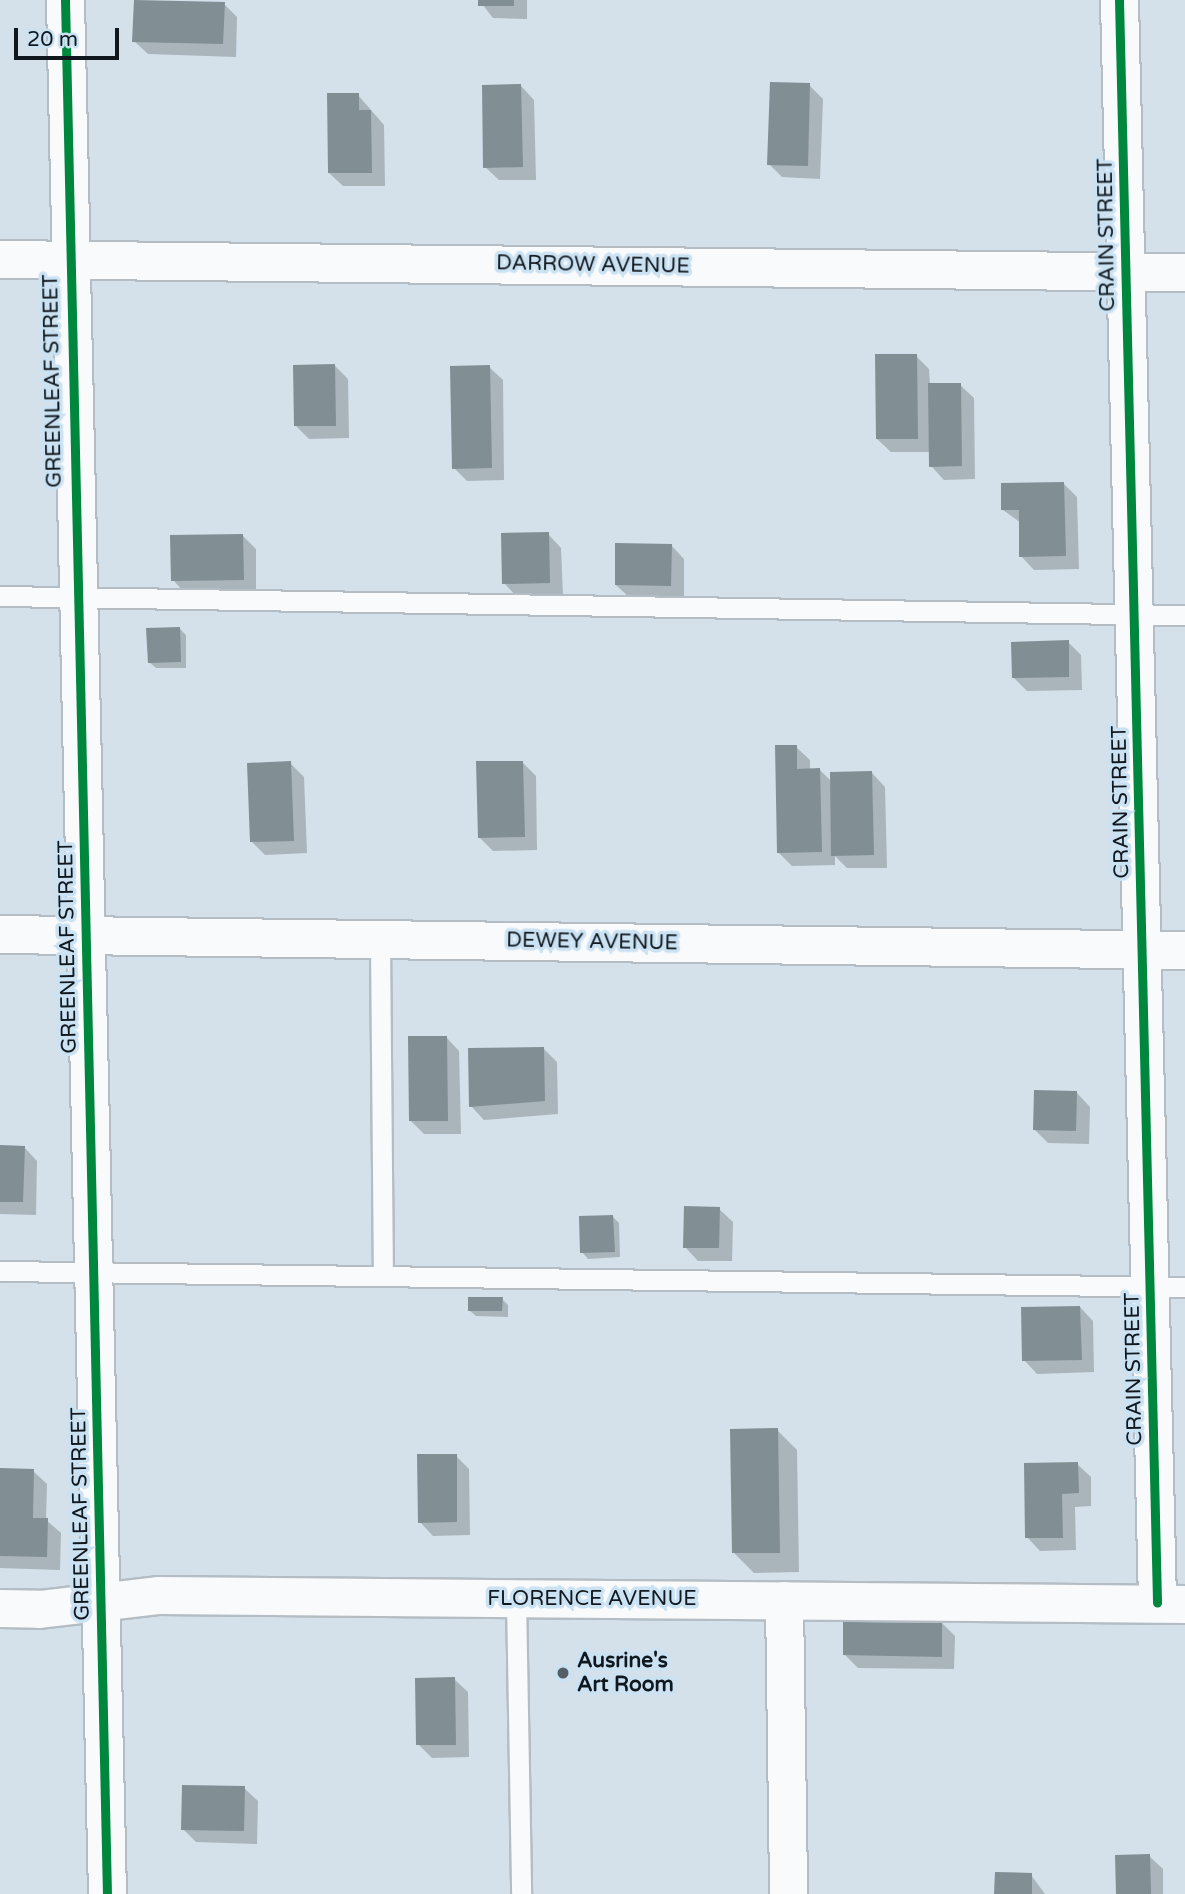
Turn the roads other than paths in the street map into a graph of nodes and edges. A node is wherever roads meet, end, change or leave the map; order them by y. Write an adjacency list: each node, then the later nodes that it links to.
1 (65, 0): 4 (street, GREENLEAF STREET)
2 (1119, 0): 5 (street, CRAIN STREET)
3 (0, 259): 4 (street, DARROW AVENUE)
4 (68, 260): 5 (street, DARROW AVENUE); 8 (street, GREENLEAF STREET)
5 (1125, 271): 6 (street, DARROW AVENUE); 9 (street, CRAIN STREET)
6 (1185, 272)
7 (0, 596): 8 (lane)
8 (76, 597): 9 (lane); 12 (street, GREENLEAF STREET)
9 (1133, 615): 10 (lane); 14 (street, CRAIN STREET)
10 (1185, 615)
11 (0, 934): 12 (street, DEWEY AVENUE)
12 (85, 936): 13 (street, DEWEY AVENUE); 17 (street, GREENLEAF STREET)
13 (380, 940): 14 (street, DEWEY AVENUE); 18 (lane)
14 (1142, 949): 15 (street, DEWEY AVENUE); 19 (street, CRAIN STREET)
15 (1185, 950)
16 (0, 1271): 17 (lane)
17 (92, 1272): 18 (lane); 23 (street, GREENLEAF STREET)
18 (383, 1276): 19 (lane)
19 (1149, 1286): 20 (lane); 24 (street, CRAIN STREET)
20 (1185, 1287)
21 (516, 1598): 22 (street, FLORENCE AVENUE); 23 (street, FLORENCE AVENUE); 27 (lane)
22 (784, 1600): 24 (street, FLORENCE AVENUE); 28 (street)
23 (100, 1602): 25 (street, FLORENCE AVENUE); 26 (street, GREENLEAF STREET)
24 (1171, 1603)
25 (0, 1608)
26 (107, 1894)
27 (521, 1894)
28 (788, 1894)

